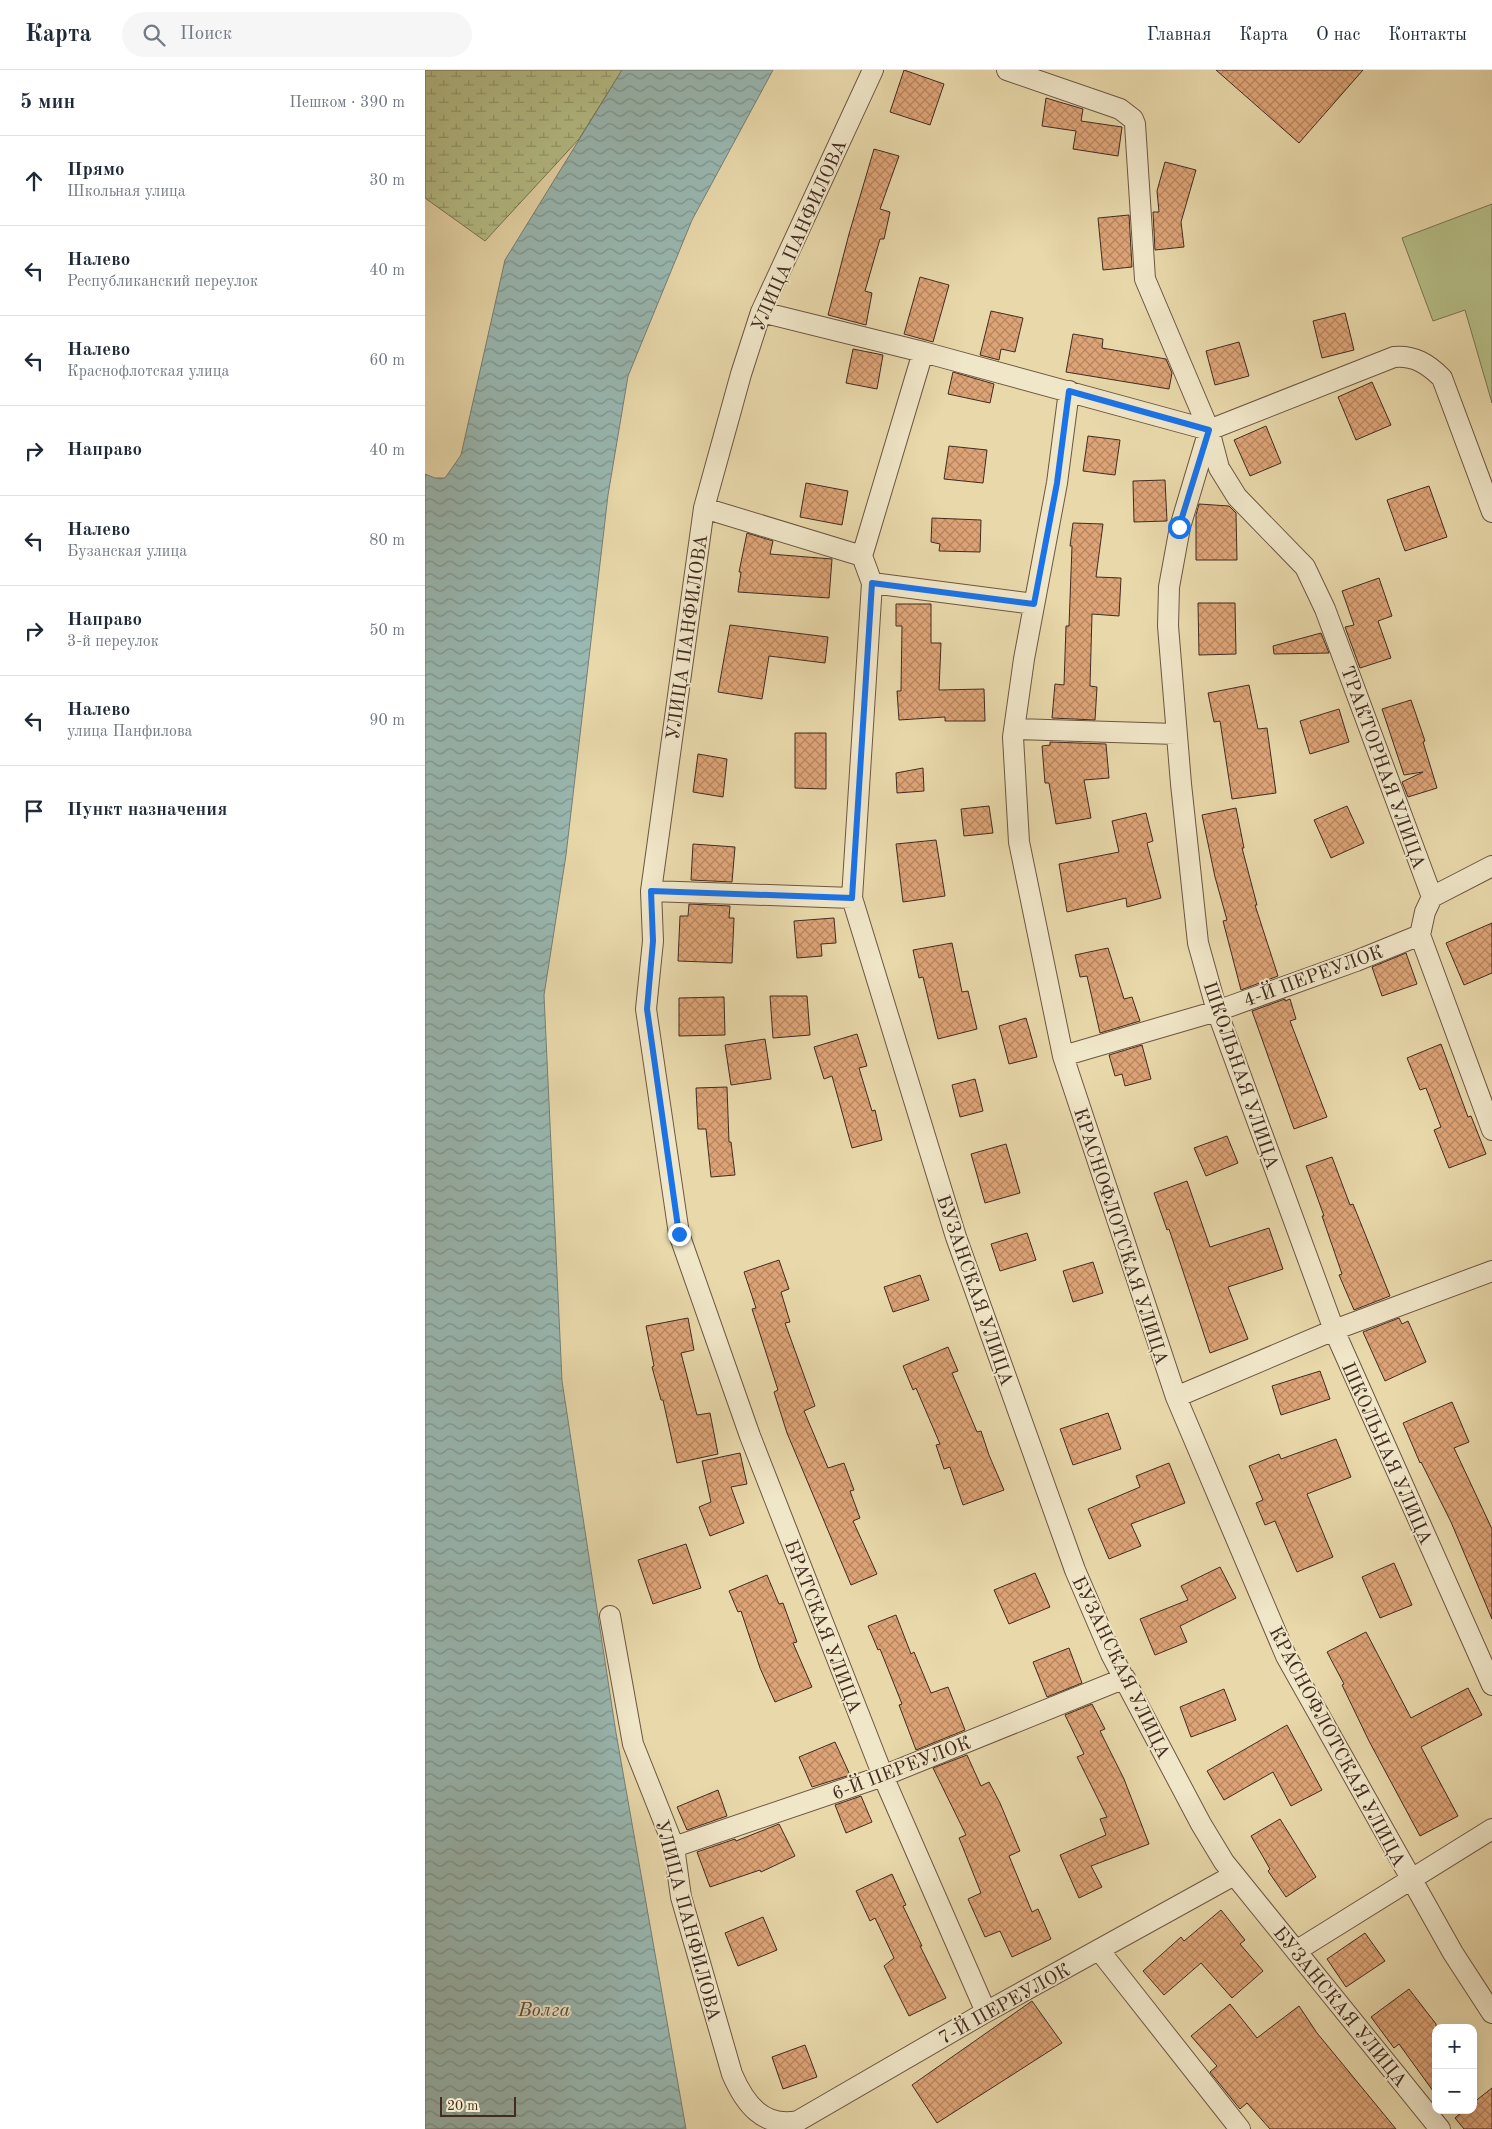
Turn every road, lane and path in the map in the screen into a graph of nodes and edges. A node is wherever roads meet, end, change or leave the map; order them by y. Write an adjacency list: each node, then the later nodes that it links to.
1 (873, 70): 3 (street, УЛИЦА ПАНФИЛОВА)
2 (1007, 70): 6 (street, ТРАКТОРНАЯ УЛИЦА)
3 (761, 312): 4 (street); 7 (street, УЛИЦА ПАНФИЛОВА)
4 (923, 352): 5 (street); 9 (street)
5 (1069, 391): 6 (street); 11 (street, КРАСНОФЛОТСКАЯ УЛИЦА)
6 (1209, 430): 8 (street); 13 (street, ШКОЛЬНАЯ УЛИЦА); 16 (street, ТРАКТОРНАЯ УЛИЦА)
7 (704, 508): 9 (street); 15 (street, УЛИЦА ПАНФИЛОВА)
8 (1492, 512)
9 (863, 556): 10 (street, БУЗАНСКАЯ УЛИЦА)
10 (872, 583): 11 (street); 17 (street, БУЗАНСКАЯ УЛИЦА)
11 (1034, 604): 12 (street, КРАСНОФЛОТСКАЯ УЛИЦА)
12 (1015, 728): 13 (street); 20 (street, КРАСНОФЛОТСКАЯ УЛИЦА)
13 (1176, 734): 19 (street, ШКОЛЬНАЯ УЛИЦА)
14 (1492, 866): 16 (street)
15 (651, 891): 17 (street); 22 (street, УЛИЦА ПАНФИЛОВА)
16 (1432, 897): 18 (street)
17 (852, 898): 27 (street, БУЗАНСКАЯ УЛИЦА)
18 (1420, 935): 19 (street, 4-Й ПЕРЕУЛОК); 21 (street)
19 (1217, 1011): 20 (street, 4-Й ПЕРЕУЛОК); 24 (street, ШКОЛЬНАЯ УЛИЦА)
20 (1063, 1056): 25 (street, КРАСНОФЛОТСКАЯ УЛИЦА)
21 (1492, 1130)
22 (679, 1234): 29 (street, БРАТСКАЯ УЛИЦА)
23 (1492, 1271): 24 (street)
24 (1334, 1330): 25 (street); 28 (street, ШКОЛЬНАЯ УЛИЦА)
25 (1176, 1397): 33 (street, КРАСНОФЛОТСКАЯ УЛИЦА)
26 (610, 1616): 31 (street, УЛИЦА ПАНФИЛОВА)
27 (1125, 1678): 29 (street, 6-Й ПЕРЕУЛОК); 32 (street, БУЗАНСКАЯ УЛИЦА)
28 (1492, 1686)
29 (883, 1776): 31 (street, 6-Й ПЕРЕУЛОК); 36 (street, БРАТСКАЯ УЛИЦА)
30 (1492, 1829): 33 (street)
31 (673, 1847): 38 (street, УЛИЦА ПАНФИЛОВА)
32 (1233, 1875): 34 (street, 7-Й ПЕРЕУЛОК); 35 (street, БУЗАНСКАЯ УЛИЦА)
33 (1411, 1880): 35 (street); 37 (street, КРАСНОФЛОТСКАЯ УЛИЦА)
34 (1099, 1950): 36 (street, 7-Й ПЕРЕУЛОК); 39 (street)
35 (1296, 1951): 40 (street, БУЗАНСКАЯ УЛИЦА)
36 (986, 2012): 38 (street, 7-Й ПЕРЕУЛОК)
37 (1492, 2013)
38 (774, 2121)
39 (1240, 2129)
40 (1440, 2129)

